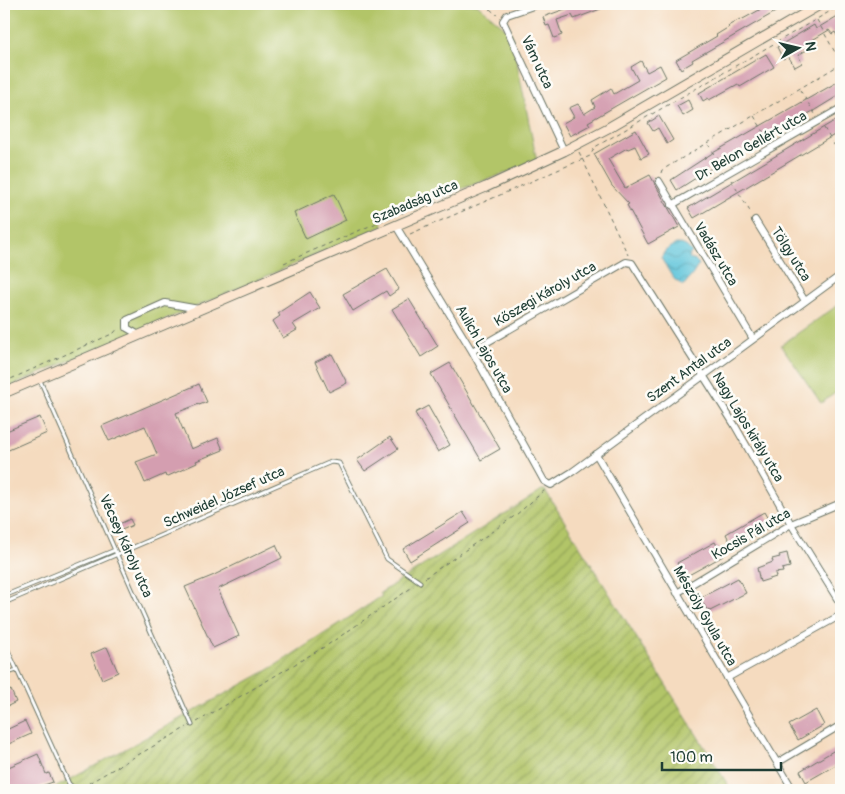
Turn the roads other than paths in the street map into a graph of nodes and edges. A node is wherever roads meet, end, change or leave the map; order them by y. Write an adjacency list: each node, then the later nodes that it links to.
1 (539, 4): 4 (street, Vám utca)
2 (821, 4): 4 (main road, Szabadság utca)
3 (841, 108): 6 (street, Dr. Belon Gellért utca)
4 (564, 151): 8 (main road, Szabadság utca)
5 (658, 182): 6 (street, Vadász utca)
6 (672, 205): 14 (street, Vadász utca)
7 (755, 220): 11 (street, Tölgy utca)
8 (396, 226): 12 (main road, Szabadság utca); 15 (street, Aulich Lajos utca)
9 (632, 263): 15 (street, Kőszegi Károly utca); 16 (street, Nagy Lajos király utca)
10 (841, 274): 11 (street, Szent Antal utca)
11 (805, 301): 14 (street, Szent Antal utca)
12 (199, 309): 13 (main road, Szabadság utca); 13 (street)
13 (139, 335): 17 (main road, Szabadság utca)
14 (753, 339): 16 (street, Szent Antal utca)
15 (472, 350): 20 (street, Aulich Lajos utca)
16 (703, 375): 19 (street, Szent Antal utca); 22 (street, Nagy Lajos király utca)
17 (38, 378): 18 (main road, Szabadság utca); 23 (lane, Vécsey Károly utca)
18 (4, 392)
19 (596, 454): 20 (street, Szent Antal utca); 26 (street, Mészöly Gyula utca)
20 (550, 485)
21 (841, 503): 22 (street, Kocsis Pál utca)
22 (791, 524): 26 (street, Kocsis Pál utca); 29 (street, Nagy Lajos király utca)
23 (115, 550): 24 (lane, Vécsey Károly utca); 27 (lane)
24 (118, 555): 25 (lane, Schweidel József utca); 28 (lane, Schweidel József utca); 35 (lane, Vécsey Károly utca)
25 (420, 582)
26 (677, 593): 34 (street, Mészöly Gyula utca)
27 (4, 596)
28 (4, 603)
29 (841, 605)
30 (841, 615): 34 (street)
31 (4, 642): 32 (lane)
32 (17, 670): 33 (lane); 38 (lane)
33 (4, 674)
34 (727, 678): 37 (street, Mészöly Gyula utca)
35 (192, 725)
36 (841, 726): 37 (street)
37 (777, 763): 39 (street, Mészöly Gyula utca)
38 (77, 790)
39 (793, 790)

